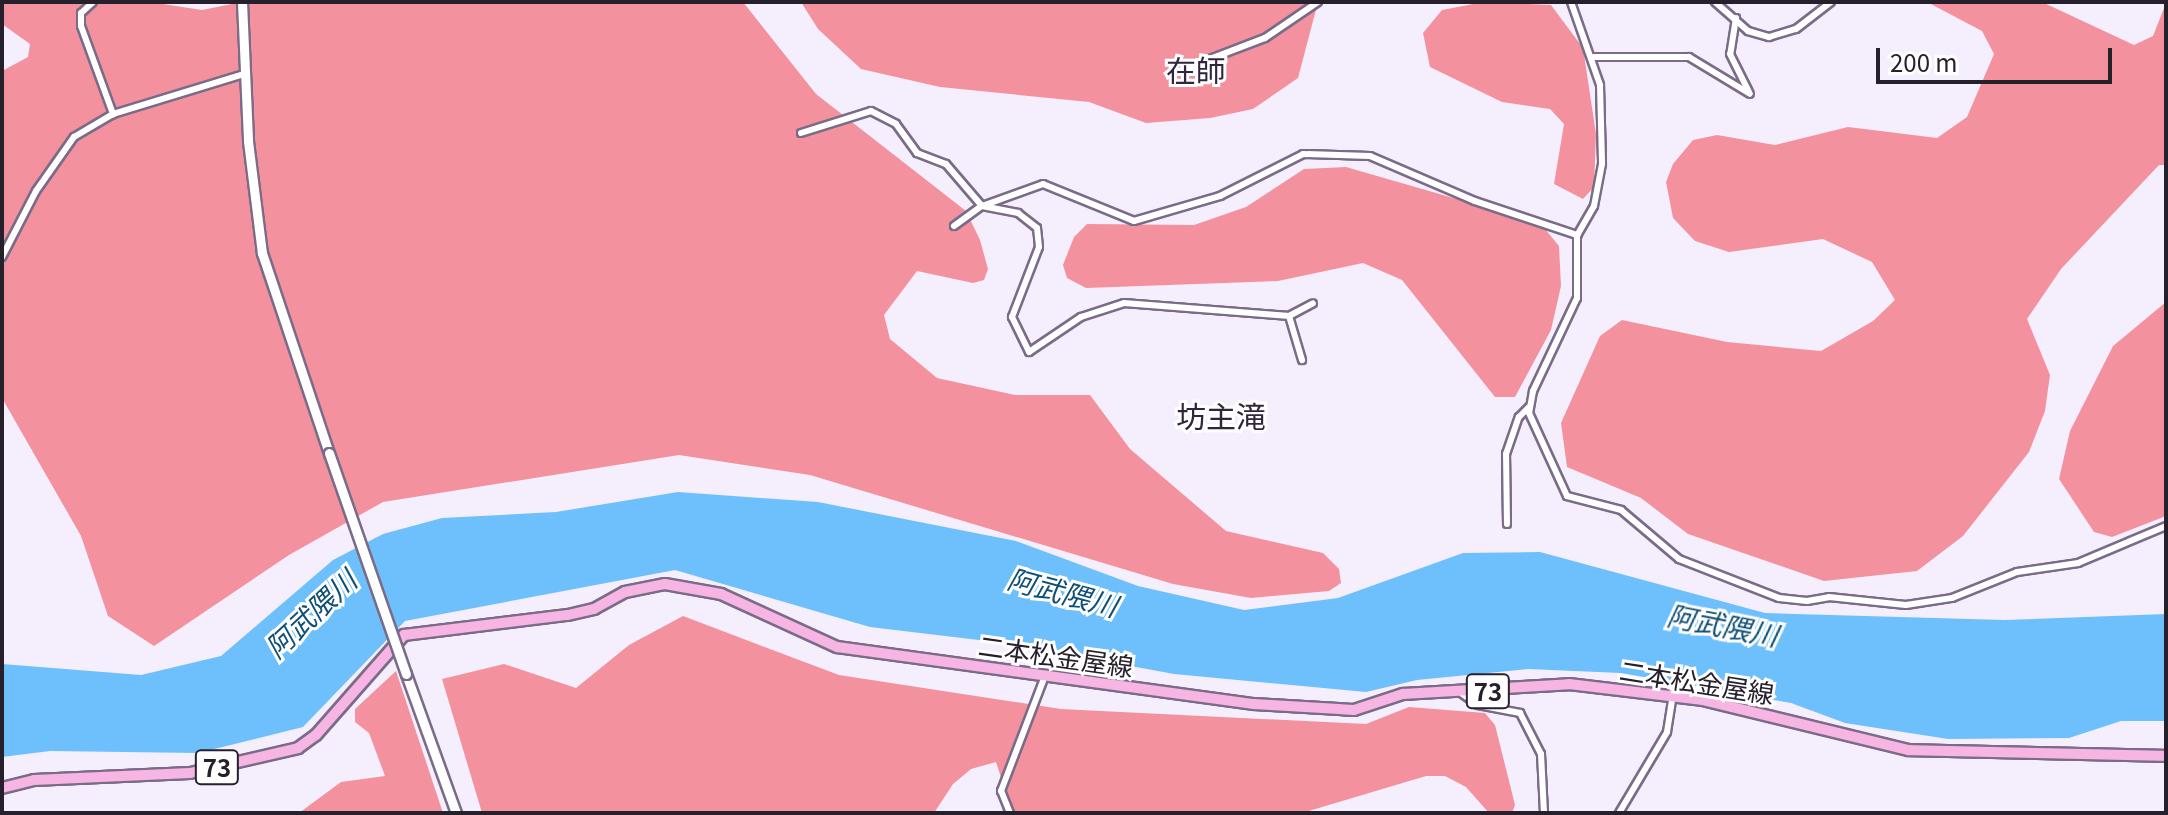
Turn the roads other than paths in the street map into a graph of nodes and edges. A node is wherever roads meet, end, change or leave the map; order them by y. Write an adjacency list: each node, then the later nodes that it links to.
1 (93, 2): 11 (street)
2 (242, 2): 10 (street)
3 (1318, 2): 9 (street)
4 (1571, 2): 8 (street)
5 (1715, 2): 7 (street)
6 (1831, 2): 7 (street)
7 (1736, 18): 8 (street)
8 (1594, 57): 15 (street)
9 (1181, 70)
10 (244, 74): 11 (street); 28 (street, bridge)
11 (113, 114): 16 (street)
12 (801, 133): 13 (street)
13 (982, 206): 14 (street); 15 (street); 18 (street)
14 (954, 226)
15 (1577, 235): 20 (street)
16 (2, 257)
17 (1313, 303): 18 (street)
18 (1289, 316): 19 (street)
19 (1302, 360)
20 (1529, 407): 21 (street); 22 (street)
21 (1507, 524)
22 (2166, 526)
23 (1045, 676): 24 (main road, 二本松金屋線 / 73); 27 (main road, 二本松金屋線 / 73); 29 (street)
24 (1461, 693): 25 (main road, 二本松金屋線 / 73); 30 (street)
25 (1673, 696): 26 (main road, 二本松金屋線 / 73); 31 (street)
26 (2166, 756)
27 (2, 788)
28 (456, 813)
29 (1010, 813)
30 (1544, 813)
31 (1619, 813)

